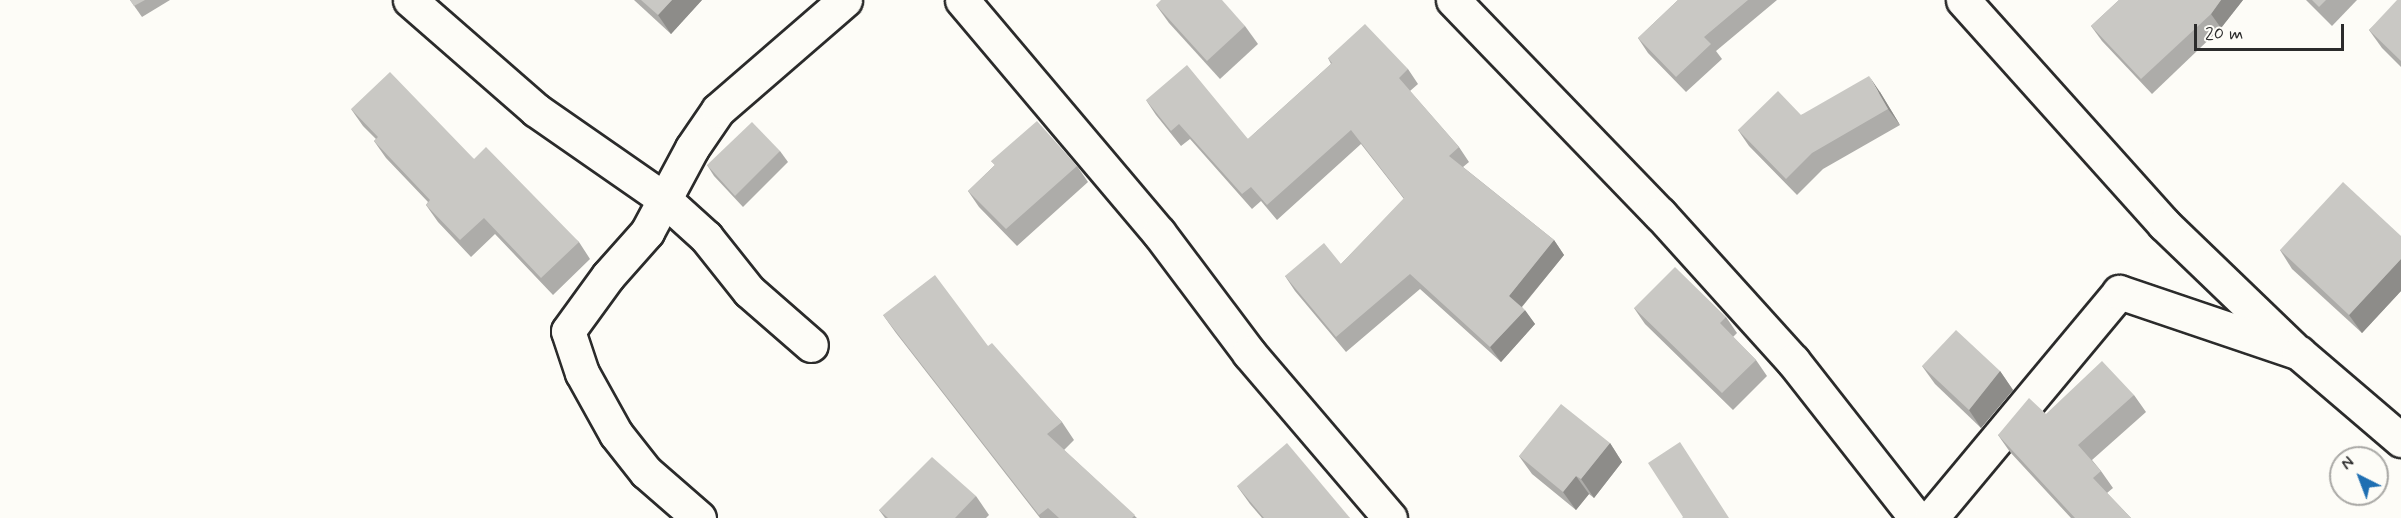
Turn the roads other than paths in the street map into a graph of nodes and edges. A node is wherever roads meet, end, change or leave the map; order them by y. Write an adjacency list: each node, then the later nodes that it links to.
1 (410, 0): 6 (street)
2 (844, 0): 6 (street)
3 (962, 0): 11 (street)
4 (1453, 0): 12 (street)
5 (1963, 0): 8 (street)
6 (664, 200): 7 (street); 10 (street)
7 (812, 345)
8 (2299, 353): 9 (street); 13 (street)
9 (2401, 440)
10 (699, 518)
11 (1390, 518)
12 (1916, 518)
13 (1931, 518)

